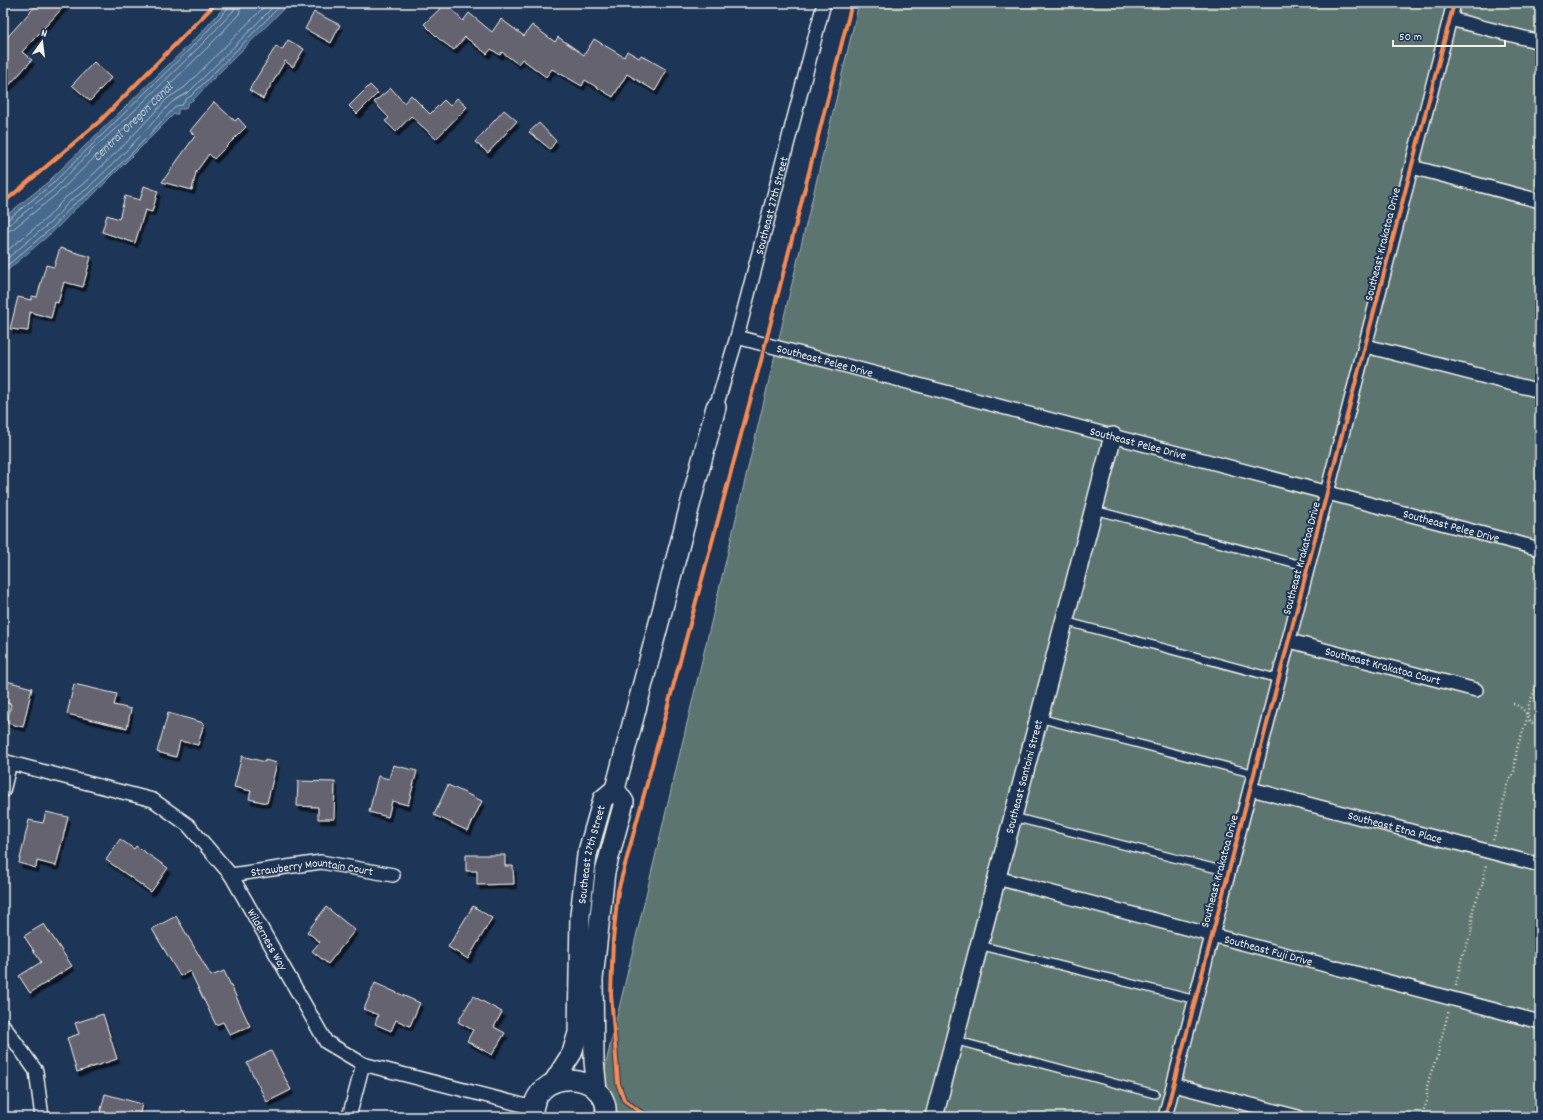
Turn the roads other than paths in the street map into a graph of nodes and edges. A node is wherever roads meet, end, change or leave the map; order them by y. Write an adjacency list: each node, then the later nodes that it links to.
1 (824, 3): 7 (street, Southeast 27th Street)
2 (1454, 3): 3 (street, Southeast Krakatoa Drive)
3 (1450, 19): 4 (street); 5 (street, Southeast Krakatoa Drive)
4 (1540, 42)
5 (1412, 167): 6 (street); 8 (street, Southeast Krakatoa Drive)
6 (1540, 201)
7 (737, 337): 10 (street, Southeast 27th Street); 11 (street, Southeast Pelee Drive)
8 (1366, 346): 9 (street); 12 (street, Southeast Krakatoa Drive)
9 (1540, 391)
10 (716, 407): 23 (main road)
11 (1113, 436): 12 (street, Southeast Pelee Drive); 13 (street, Southeast Santoini Street)
12 (1328, 493): 14 (street, Southeast Pelee Drive); 15 (street, Southeast Krakatoa Drive)
13 (1094, 510): 15 (lane); 16 (street, Southeast Santoini Street)
14 (1540, 549)
15 (1309, 567): 17 (street, Southeast Krakatoa Drive)
16 (1064, 621): 18 (lane); 20 (street, Southeast Santoini Street)
17 (1290, 641): 18 (street, Southeast Krakatoa Drive); 19 (street, Southeast Krakatoa Court)
18 (1280, 679): 22 (street, Southeast Krakatoa Drive)
19 (1476, 690)
20 (1039, 718): 22 (lane); 26 (street, Southeast Santoini Street)
21 (6, 762): 25 (street); 29 (street, Wilderness Way)
22 (1255, 774): 24 (street, Southeast Krakatoa Drive)
23 (615, 789): 39 (main road, Southeast 27th Street); 41 (main road, Southeast 27th Street)
24 (1251, 789): 27 (street, Southeast Etna Place); 28 (street, Southeast Krakatoa Drive)
25 (3, 791)
26 (1013, 817): 28 (lane); 31 (street, Southeast Santoini Street)
27 (1540, 865)
28 (1229, 872): 32 (street, Southeast Krakatoa Drive)
29 (231, 875): 30 (street, Strawberry Mountain Court); 38 (street, Wilderness Way)
30 (393, 875)
31 (997, 878): 32 (street, Southeast Fuji Drive); 33 (street, Southeast Santoini Street)
32 (1213, 935): 34 (street, Southeast Krakatoa Drive); 35 (street, Southeast Fuji Drive)
33 (980, 945): 34 (lane); 37 (street, Southeast Santoini Street)
34 (1196, 1000): 40 (street, Southeast Krakatoa Drive)
35 (1540, 1022)
36 (3, 1025): 45 (street)
37 (954, 1040): 42 (lane); 47 (street, Southeast Santoini Street)
38 (362, 1064): 43 (street, Wilderness Way); 46 (street)
39 (552, 1083): 41 (main road); 43 (main road, Southeast 27th Street)
40 (1174, 1085): 48 (street, Southeast Krakatoa Drive); 49 (street)
41 (597, 1091): 44 (main road)
42 (1155, 1094)
43 (534, 1112)
44 (608, 1115)
45 (42, 1117)
46 (349, 1117)
47 (934, 1117)
48 (1165, 1117)
49 (1298, 1117)

